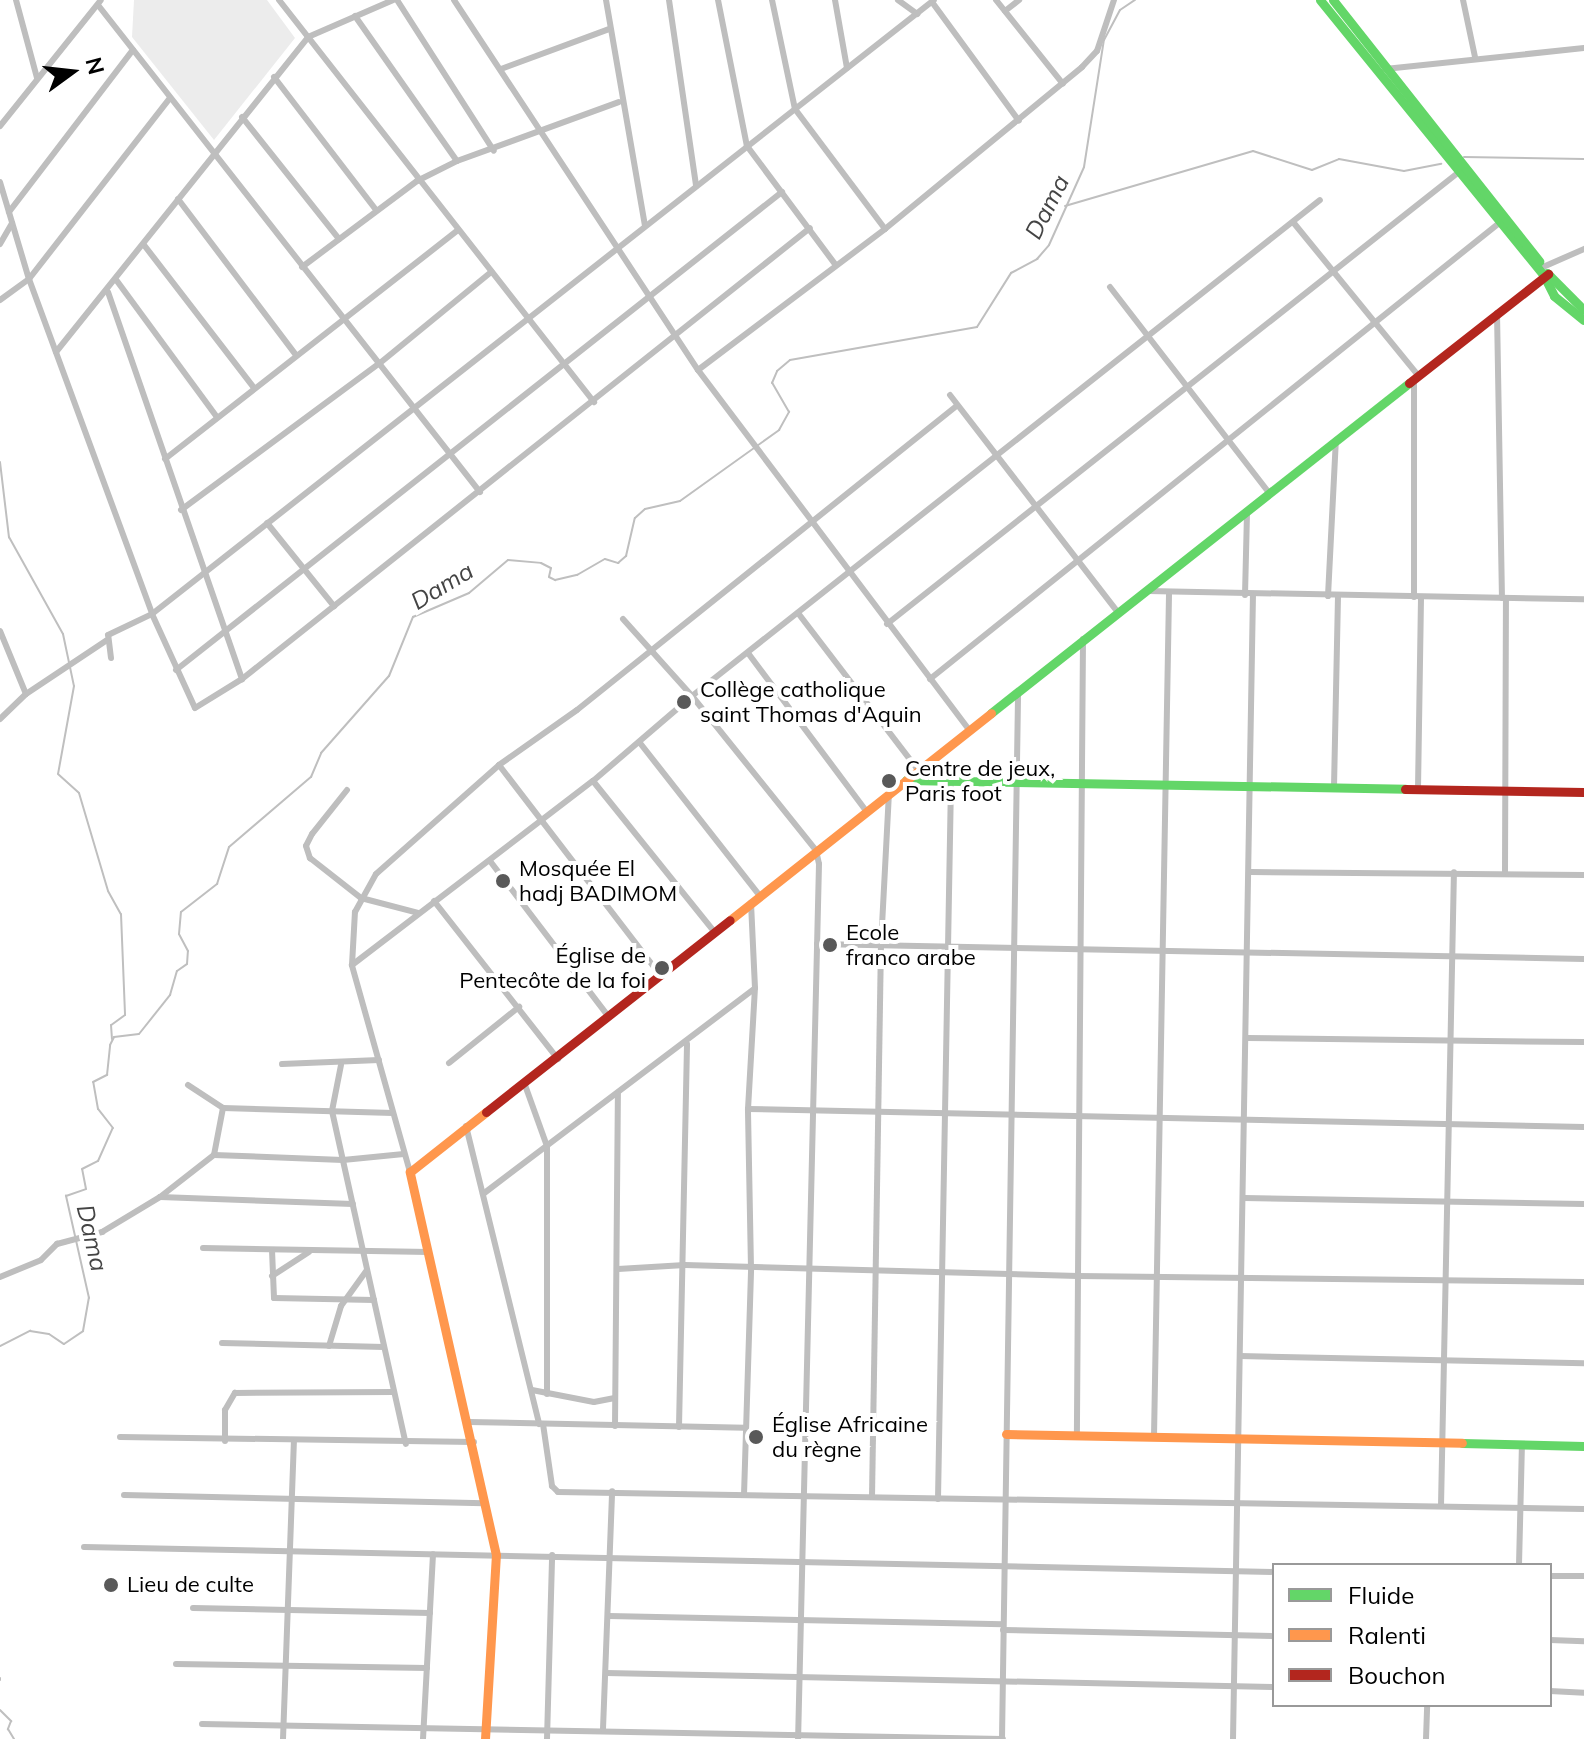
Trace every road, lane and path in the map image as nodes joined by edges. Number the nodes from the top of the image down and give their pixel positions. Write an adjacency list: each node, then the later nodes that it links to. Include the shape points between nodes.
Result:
1 (16, 0): 31 (street)
2 (279, 0): 23 (street)
3 (395, 0): 21 (street); 42 (street)
4 (454, 0): 28 (street)
5 (606, 0): 22 (street)
6 (669, 0): 48 (street)
7 (718, 0): 40 (street)
8 (772, 0): 35 (street)
9 (835, 0): 27 (street)
10 (898, 0): 20 (street)
11 (996, 0): 19 (street)
12 (1019, 0): 19 (street)
13 (1114, 0): 32 (street, via 1097,51)
14 (1320, 0): 29 (street)
15 (1333, 0): 29 (street)
16 (1463, 0): 26 (street)
17 (933, 1): 20 (street); 37 (street)
18 (100, 3): 25 (street); 31 (street)
19 (1005, 11): 32 (street)
20 (917, 14): 27 (street)
21 (355, 16): 23 (street); 43 (street)
22 (609, 29): 28 (street); 34 (street)
23 (308, 37): 30 (street); 46 (street)
24 (1584, 48): 26 (street)
25 (133, 50): 33 (street); 53 (street)
26 (1475, 57): 29 (street)
27 (847, 68): 35 (street)
28 (501, 69): 39 (street)
29 (1383, 70): 44 (street); 45 (street)
30 (274, 77): 36 (street); 52 (street)
31 (37, 78): 38 (street)
32 (1063, 84): 37 (street)
33 (170, 98): 41 (street); 71 (street)
34 (619, 102): 39 (street); 57 (street)
35 (795, 109): 40 (street); 59 (street)
36 (242, 117): 41 (street); 61 (street)
37 (1019, 121): 59 (street)
38 (0, 126)
39 (542, 132): 42 (street); 64 (street)
40 (747, 146): 48 (street); 49 (street)
41 (212, 151): 50 (street); 67 (street)
42 (494, 151): 43 (street)
43 (457, 161): 46 (street)
44 (1465, 167): 45 (street); 69 (street)
45 (1457, 174): 56 (street); 70 (street)
46 (417, 181): 52 (street); 60 (street)
47 (0, 182): 53 (street)
48 (696, 186): 57 (street)
49 (782, 192): 58 (street); 75 (street)
50 (178, 199): 63 (street); 86 (street)
51 (1320, 200): 54 (street)
52 (376, 210): 61 (street)
53 (9, 212): 55 (street)
54 (1293, 222): 70 (street); 83 (street)
55 (12, 223): 62 (street); 71 (street)
56 (1498, 224): 69 (street); 82 (street)
57 (645, 225): 64 (street)
58 (810, 228): 66 (street); 84 (street)
59 (885, 229): 66 (street)
60 (458, 230): 68 (street); 80 (street)
61 (339, 239): 67 (street)
62 (0, 244)
63 (144, 245): 72 (street); 92 (street)
64 (615, 249): 75 (street); 79 (street)
65 (1584, 249): 69 (street)
66 (835, 264): 89 (street)
67 (302, 267): 80 (street)
68 (491, 272): 79 (street); 87 (street)
69 (1545, 272): 77 (street); 78 (street); 81 (street, via 1554,296)
70 (1335, 273): 82 (street); 91 (street)
71 (29, 279): 76 (street); 85 (street)
72 (117, 281): 74 (street); 97 (street)
73 (1110, 287): 83 (street)
74 (108, 292): 85 (street); 102 (street)
75 (650, 299): 84 (street); 88 (street)
76 (0, 300)
77 (1584, 310)
78 (1497, 313): 90 (street); 120 (street)
79 (527, 318): 88 (street); 96 (street)
80 (343, 320): 86 (street); 87 (street)
81 (1584, 320)
82 (1375, 323): 90 (street); 98 (street)
83 (1149, 336): 91 (street); 101 (street)
84 (674, 337): 89 (street); 94 (street)
85 (56, 352): 125 (street)
86 (296, 355): 92 (street)
87 (380, 363): 96 (street); 106 (street)
88 (565, 366): 94 (street); 100 (street)
89 (698, 370): 109 (street)
90 (1416, 378): 99 (street); 119 (street)
91 (1189, 387): 98 (street); 105 (street)
92 (254, 388): 97 (street)
93 (950, 395): 95 (street)
94 (594, 402): 103 (street)
95 (957, 406): 101 (street); 109 (street)
96 (414, 407): 100 (street); 108 (street)
97 (217, 417): 102 (street)
98 (1229, 440): 104 (street); 110 (street)
99 (1336, 440): 104 (street); 117 (street)
100 (453, 454): 103 (street); 111 (street)
101 (997, 455): 105 (street); 112 (street)
102 (165, 459): 106 (street)
103 (480, 492): 122 (street)
104 (1269, 493): 107 (street)
105 (1037, 506): 110 (street); 127 (street)
106 (181, 510): 113 (street)
107 (1247, 512): 114 (street); 116 (street)
108 (267, 523): 111 (street); 113 (street)
109 (809, 524): 112 (street); 132 (street)
110 (1080, 559): 123 (street); 137 (street)
111 (303, 570): 122 (street); 128 (street)
112 (849, 573): 124 (street); 127 (street)
113 (202, 574): 125 (street); 128 (street)
114 (1145, 591): 115 (street); 123 (street)
115 (1169, 594): 116 (street); 151 (street)
116 (1249, 595): 117 (street); 152 (street)
117 (1328, 596): 118 (street)
118 (1338, 596): 119 (street); 153 (street)
119 (1417, 597): 120 (street); 154 (street)
120 (1504, 598): 121 (street); 156 (street)
121 (1584, 599)
122 (334, 606): 136 (street)
123 (1118, 612): 130 (street)
124 (798, 613): 133 (street); 145 (street)
125 (152, 614): 131 (street, via 115,630); 135 (street)
126 (623, 619): 132 (street)
127 (887, 624): 137 (street)
128 (226, 630): 135 (street); 136 (street)
129 (0, 631): 139 (street)
130 (1083, 639): 138 (street); 150 (street)
131 (107, 640): 134 (street); 139 (street)
132 (651, 649): 140 (street); 144 (street)
133 (748, 653): 140 (street); 159 (street)
134 (111, 658)
135 (176, 670): 136 (street, via 195,708)
136 (242, 679)
137 (930, 679): 142 (street)
138 (1018, 692): 142 (street); 149 (street)
139 (26, 694): 141 (street)
140 (692, 696): 143 (street); 161 (street)
141 (0, 719)
142 (969, 730): 145 (street)
143 (640, 743): 148 (street); 168 (street)
144 (499, 765): 160 (street); 167 (street, via 396,853)
145 (918, 770): 146 (street)
146 (906, 780): 147 (street); 157 (street)
147 (951, 780): 149 (street); 175 (street)
148 (593, 781): 160 (street); 171 (street)
149 (1017, 781): 150 (street); 174 (street)
150 (1085, 783): 151 (street); 176 (street)
151 (1168, 784): 152 (street); 177 (street)
152 (1253, 786): 153 (street); 163 (street)
153 (1334, 787): 154 (street)
154 (1418, 789): 156 (street)
155 (347, 790): 167 (street, via 306,846 310,858)
156 (1504, 790): 158 (street); 165 (street)
157 (889, 792): 159 (street); 173 (street)
158 (1584, 792)
159 (866, 811): 161 (street)
160 (541, 821): 162 (street); 182 (street)
161 (816, 850): 168 (street); 172 (street)
162 (490, 861): 169 (street); 185 (street)
163 (1251, 872): 164 (street); 178 (street)
164 (1454, 872): 165 (street); 179 (street)
165 (1505, 872): 166 (street)
166 (1584, 875)
167 (361, 898): 170 (street); 181 (street, via 353,924)
168 (755, 898): 171 (street); 183 (street)
169 (434, 901): 170 (street); 184 (street)
170 (418, 913): 181 (street)
171 (715, 933): 182 (street)
172 (817, 944): 173 (street); 201 (street)
173 (881, 945): 175 (street); 202 (street)
174 (1014, 946): 175 (street); 176 (street); 205 (street)
175 (948, 947): 204 (street)
176 (1083, 947): 177 (street); 206 (street)
177 (1163, 951): 178 (street); 207 (street)
178 (1249, 953): 179 (street); 186 (street)
179 (1452, 958): 180 (street); 187 (street)
180 (1584, 959)
181 (352, 965): 191 (street)
182 (660, 975): 185 (street)
183 (755, 988): 189 (street); 199 (street)
184 (519, 1007): 190 (street); 192 (street)
185 (608, 1016): 190 (street)
186 (1247, 1038): 187 (street); 208 (street)
187 (1451, 1040): 188 (street); 209 (street)
188 (1584, 1042)
189 (687, 1044): 197 (street); 228 (street)
190 (558, 1059): 196 (street)
191 (379, 1060): 194 (street); 203 (street)
192 (449, 1063)
193 (282, 1064): 194 (street)
194 (341, 1065): 200 (street)
195 (188, 1085): 198 (street)
196 (525, 1085): 210 (street); 212 (street)
197 (618, 1094): 212 (street); 230 (street)
198 (223, 1108): 200 (street); 214 (street)
199 (748, 1109): 201 (street); 229 (street)
200 (332, 1111): 203 (street); 215 (street)
201 (813, 1111): 202 (street); 232 (street)
202 (878, 1112): 204 (street); 233 (street)
203 (393, 1113): 213 (street)
204 (945, 1114): 205 (street); 234 (street)
205 (1011, 1115): 206 (street); 235 (street)
206 (1080, 1117): 207 (street); 237 (street)
207 (1160, 1118): 208 (street); 239 (street)
208 (1245, 1120): 209 (street); 219 (street)
209 (1449, 1124): 211 (street); 220 (street)
210 (466, 1126): 216 (street); 217 (street)
211 (1584, 1127)
212 (547, 1146): 217 (street); 253 (street)
213 (404, 1154): 215 (street); 216 (street)
214 (214, 1155): 215 (street); 218 (street)
215 (343, 1160): 221 (street)
216 (410, 1172): 227 (street)
217 (483, 1194): 251 (street)
218 (160, 1197): 221 (street); 238 (street, via 102,1232 57,1244 41,1260)
219 (1244, 1198): 220 (street); 240 (street)
220 (1448, 1202): 222 (street); 241 (street)
221 (353, 1204): 226 (street)
222 (1584, 1204)
223 (203, 1248): 224 (street)
224 (272, 1250): 225 (street); 236 (street)
225 (311, 1251): 226 (street); 236 (street)
226 (363, 1252): 227 (street); 231 (street)
227 (429, 1252): 255 (street)
228 (685, 1265): 229 (street); 230 (street); 258 (street)
229 (751, 1268): 232 (street); 259 (street)
230 (618, 1269): 254 (street)
231 (367, 1270): 243 (street); 244 (street)
232 (809, 1270): 233 (street); 275 (street)
233 (876, 1272): 234 (street); 276 (street)
234 (942, 1273): 235 (street); 278 (street)
235 (1009, 1274): 237 (street); 260 (street)
236 (272, 1276): 243 (street, via 274,1298)
237 (1078, 1276): 239 (street); 261 (street)
238 (0, 1277)
239 (1157, 1277): 240 (street); 263 (street)
240 (1242, 1277): 241 (street); 248 (street)
241 (1446, 1281): 242 (street); 249 (street)
242 (1584, 1282)
243 (346, 1299): 244 (street); 246 (street)
244 (374, 1300): 247 (street)
245 (222, 1343): 246 (street)
246 (329, 1346): 247 (street)
247 (384, 1347): 252 (street)
248 (1240, 1356): 249 (street); 264 (street)
249 (1444, 1360): 250 (street); 268 (street)
250 (1584, 1363)
251 (532, 1390): 253 (street); 256 (street)
252 (394, 1392): 265 (street, via 235,1393 225,1410); 269 (street)
253 (547, 1394): 254 (street, via 594,1402)
254 (615, 1398): 257 (street)
255 (469, 1422): 256 (street); 267 (street)
256 (541, 1424): 257 (street); 272 (street, via 554,1490)
257 (615, 1426): 258 (street)
258 (679, 1427): 259 (street)
259 (745, 1428): 274 (street)
260 (1006, 1434): 261 (street); 279 (street)
261 (1077, 1435): 263 (street)
262 (120, 1437): 265 (street)
263 (1154, 1437): 264 (street)
264 (1238, 1439): 268 (street); 281 (street)
265 (225, 1441): 266 (street)
266 (294, 1442): 269 (street); 277 (street)
267 (474, 1442): 269 (street); 280 (street)
268 (1443, 1443): 270 (street); 282 (street)
269 (406, 1444)
270 (1522, 1444): 271 (street); 283 (street)
271 (1584, 1446)
272 (612, 1491): 274 (street); 290 (street)
273 (124, 1495): 277 (street)
274 (744, 1495): 275 (street)
275 (804, 1496): 276 (street); 291 (street)
276 (872, 1497): 278 (street)
277 (291, 1498): 280 (street); 286 (street)
278 (938, 1499): 279 (street)
279 (1005, 1500): 281 (street); 293 (street)
280 (488, 1503): 288 (street)
281 (1237, 1504): 282 (street); 294 (street)
282 (1441, 1506): 283 (street)
283 (1520, 1508): 284 (street); 292 (street)
284 (1584, 1509)
285 (84, 1547): 286 (street)
286 (290, 1551): 287 (street); 299 (street)
287 (433, 1554): 288 (street); 300 (street)
288 (496, 1555): 289 (street); 322 (street)
289 (552, 1555): 290 (street); 323 (street)
290 (612, 1556): 291 (street); 301 (street)
291 (802, 1561): 293 (street); 302 (street)
292 (1519, 1563)
293 (1004, 1568): 294 (street); 303 (street)
294 (1238, 1571): 295 (street); 304 (street)
295 (1272, 1572)
296 (1552, 1576): 297 (street)
297 (1584, 1576)
298 (193, 1608): 299 (street)
299 (287, 1610): 300 (street); 309 (street)
300 (430, 1613): 310 (street)
301 (609, 1616): 302 (street); 311 (street)
302 (801, 1620): 303 (street); 312 (street)
303 (1003, 1627): 304 (street); 313 (street)
304 (1236, 1635): 305 (street); 314 (street)
305 (1272, 1636)
306 (1552, 1640): 307 (street)
307 (1584, 1641)
308 (176, 1664): 309 (street)
309 (286, 1666): 310 (street); 320 (street)
310 (427, 1668): 321 (street)
311 (606, 1673): 312 (street); 324 (street)
312 (800, 1675): 313 (street); 326 (street)
313 (1003, 1681): 314 (street); 332 (street)
314 (1233, 1686): 315 (street); 333 (street)
315 (1272, 1687)
316 (1552, 1691): 317 (street)
317 (1584, 1693)
318 (1427, 1707): 334 (street)
319 (202, 1724): 320 (street)
320 (283, 1724): 321 (street); 328 (street)
321 (424, 1727): 322 (street); 329 (street)
322 (486, 1727): 323 (street); 330 (street)
323 (547, 1727): 324 (street); 331 (street)
324 (603, 1729): 325 (street)
325 (736, 1735): 326 (street)
326 (798, 1736): 327 (street)
327 (946, 1738): 332 (street)
328 (283, 1739)
329 (423, 1739)
330 (485, 1739)
331 (547, 1739)
332 (1004, 1739)
333 (1233, 1739)
334 (1426, 1739)

